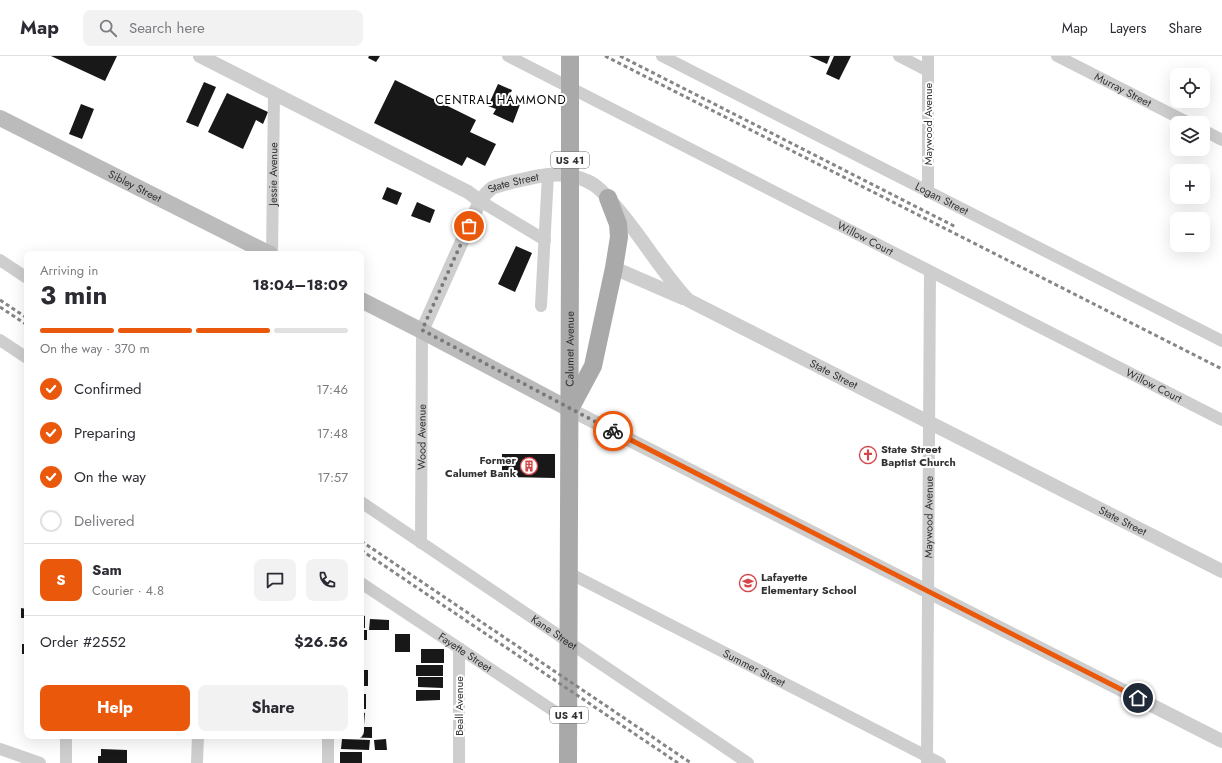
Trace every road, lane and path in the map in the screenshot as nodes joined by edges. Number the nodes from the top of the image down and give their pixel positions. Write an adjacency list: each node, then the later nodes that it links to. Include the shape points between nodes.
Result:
1 (200, 56): 9 (street, State Street)
2 (508, 56): 23 (street, Willow Court)
3 (570, 56): 32 (main road, Calumet Avenue / US 41, bridge)
4 (662, 56): 15 (street, Logan Street)
5 (899, 56): 8 (street)
6 (928, 56): 8 (street, Maywood Avenue)
7 (1057, 56): 10 (street, Murray Street)
8 (928, 71): 15 (street, Maywood Avenue)
9 (274, 94): 17 (street, State Street, via 468,192); 20 (street, Jessie Avenue)
10 (1175, 116)
11 (0, 118): 19 (main road, Sibley Street)
12 (1210, 134): 13 (street)
13 (1222, 140)
14 (548, 174): 16 (street, State Street, via 563,174 587,181); 17 (street, State Street, via 491,189); 18 (street)
15 (928, 192): 30 (street, Logan Street)
16 (608, 198): 22 (main road, via 618,224 619,236); 25 (street, State Street, via 631,224 674,285)
17 (480, 201): 18 (street, State Street); 28 (street)
18 (545, 240): 27 (street)
19 (265, 251)
20 (271, 251)
21 (0, 260): 24 (street)
22 (614, 268): 25 (street); 32 (main road, via 593,366)
23 (930, 272): 33 (street, Willow Court); 34 (street, Maywood Avenue)
24 (24, 276)
25 (688, 300): 34 (street, State Street)
26 (364, 301): 28 (main road)
27 (541, 306)
28 (422, 330): 32 (main road); 36 (street, Wood Avenue)
29 (0, 340): 31 (street)
30 (1222, 341)
31 (24, 356)
32 (569, 409): 38 (main road, Calumet Avenue / US 41); 40 (street)
33 (1222, 420)
34 (929, 422): 37 (street, State Street); 40 (street, Maywood Avenue)
35 (364, 504): 36 (street, Kane Street)
36 (421, 543): 41 (street, Kane Street)
37 (1222, 571)
38 (569, 573): 41 (main road, Calumet Avenue / US 41); 49 (street, Summer Street)
39 (364, 585): 42 (street, Fayette Street)
40 (928, 592): 47 (street); 49 (street, Maywood Avenue)
41 (569, 642): 43 (main road, Calumet Avenue / US 41); 56 (street, Kane Street)
42 (459, 648): 43 (street, Fayette Street); 54 (street, Beall Avenue)
43 (568, 721): 55 (main road, Calumet Avenue / US 41)
44 (66, 739): 51 (street)
45 (198, 739): 52 (street)
46 (328, 739): 53 (street)
47 (1222, 741)
48 (0, 749): 50 (street)
49 (928, 760): 57 (street, Summer Street)
50 (40, 763)
51 (66, 763)
52 (198, 763)
53 (328, 763)
54 (459, 763)
55 (568, 763)
56 (748, 763)
57 (940, 763)

